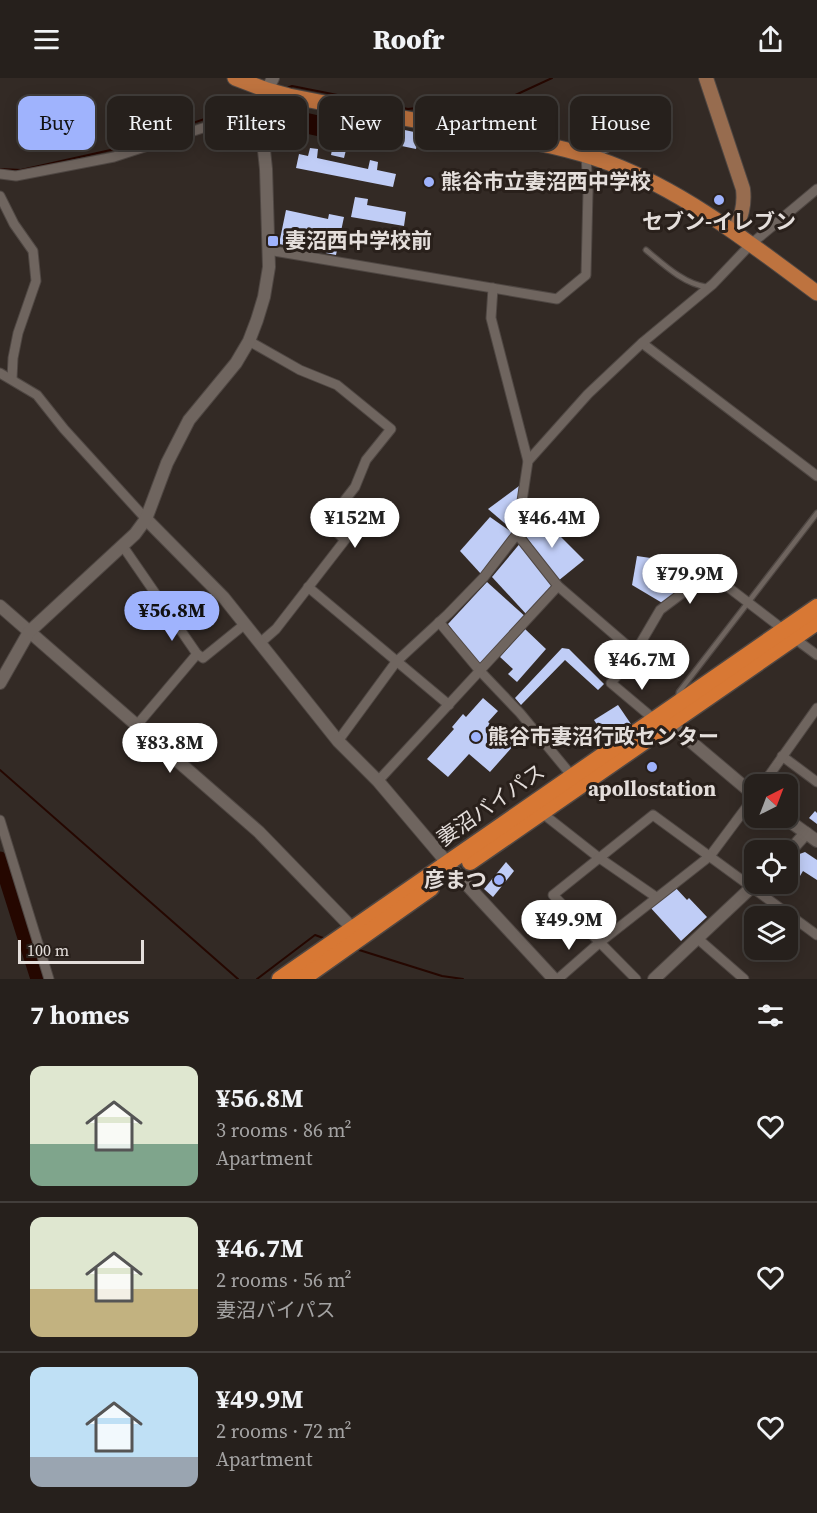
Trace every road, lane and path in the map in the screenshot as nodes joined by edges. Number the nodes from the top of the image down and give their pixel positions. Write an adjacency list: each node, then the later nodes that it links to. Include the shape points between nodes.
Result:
1 (235, 78): 3 (main road)
2 (706, 78): 11 (main road, via 743,189 742,216)
3 (270, 84): 7 (main road, via 357,110)
4 (205, 127): 8 (street, via 114,157 16,176)
5 (264, 150): 13 (street)
6 (603, 150): 7 (lane)
7 (590, 156): 11 (main road, via 671,194); 16 (street, via 586,275 557,299)
8 (0, 174)
9 (817, 189): 12 (street)
10 (0, 196): 21 (street, via 33,250 36,281 18,333)
11 (734, 232): 12 (main road)
12 (751, 244): 15 (street); 17 (main road)
13 (268, 250): 16 (street); 18 (street, via 265,290)
14 (646, 250): 15 (lane, via 687,280)
15 (709, 287): 19 (street)
16 (493, 288): 22 (street, via 491,318)
17 (817, 293)
18 (249, 341): 25 (street, via 189,420); 29 (street, via 300,370 338,385 391,429 366,460 355,487 327,523 345,540)
19 (642, 343): 22 (street, via 588,394); 23 (street)
20 (0, 373): 21 (street)
21 (12, 379): 25 (street, via 37,395)
22 (528, 461): 26 (street)
23 (817, 476)
24 (817, 513): 30 (lane)
25 (146, 519): 27 (street); 35 (street)
26 (517, 534): 28 (street); 33 (street, via 484,577)
27 (122, 545): 36 (street); 39 (street)
28 (558, 586): 41 (street, via 630,648); 43 (street)
29 (308, 587): 38 (street, via 276,629); 42 (street)
30 (748, 604): 37 (street); 41 (street, via 703,568 692,586 660,610); 46 (lane, via 679,692)
31 (0, 606): 36 (street)
32 (817, 607): 37 (highway, 妻沼バイパス)
33 (439, 622): 42 (street); 43 (street)
34 (817, 622): 37 (highway, 妻沼バイパス)
35 (245, 624): 38 (street); 39 (street, via 203,658)
36 (29, 632): 44 (street); 49 (street)
37 (789, 634): 40 (street); 46 (highway, 妻沼バイパス); 48 (highway, 妻沼バイパス)
38 (260, 643): 50 (street)
39 (196, 654): 49 (street)
40 (817, 655)
41 (633, 656): 48 (street, via 611,683)
42 (396, 662): 45 (street); 50 (street)
43 (480, 671): 45 (street); 53 (street)
44 (0, 683)
45 (448, 705): 54 (street)
46 (678, 705): 48 (highway, 妻沼バイパス)
47 (817, 708): 51 (street)
48 (663, 722): 53 (highway, 妻沼バイパス); 56 (street); 58 (highway, 妻沼バイパス)
49 (137, 725): 71 (street, via 259,832)
50 (338, 741): 54 (street)
51 (782, 756): 52 (street); 55 (street)
52 (770, 774)
53 (572, 776): 66 (highway, 妻沼バイパス)
54 (378, 781): 66 (street)
55 (817, 782)
56 (744, 788)
57 (744, 810): 64 (street)
58 (542, 813): 65 (street); 66 (highway, 妻沼バイパス)
59 (0, 820): 75 (street)
60 (798, 827): 61 (street)
61 (806, 833): 62 (street); 63 (street)
62 (798, 842)
63 (817, 842)
64 (710, 856): 65 (street, via 653,814); 67 (street); 70 (street)
65 (598, 857): 70 (street); 74 (street, via 553,895)
66 (452, 868): 71 (highway, 妻沼バイパス); 78 (street)
67 (744, 878)
68 (744, 894): 73 (street)
69 (765, 894): 72 (street)
70 (656, 897): 74 (street)
71 (356, 933): 76 (highway, 妻沼バイパス); 77 (highway, 妻沼バイパス)
72 (817, 935)
73 (698, 938): 80 (street); 81 (street)
74 (599, 943): 78 (street); 79 (street)
75 (49, 979)
76 (280, 979)
77 (302, 979)
78 (556, 979)
79 (636, 979)
80 (654, 979)
81 (744, 979)

